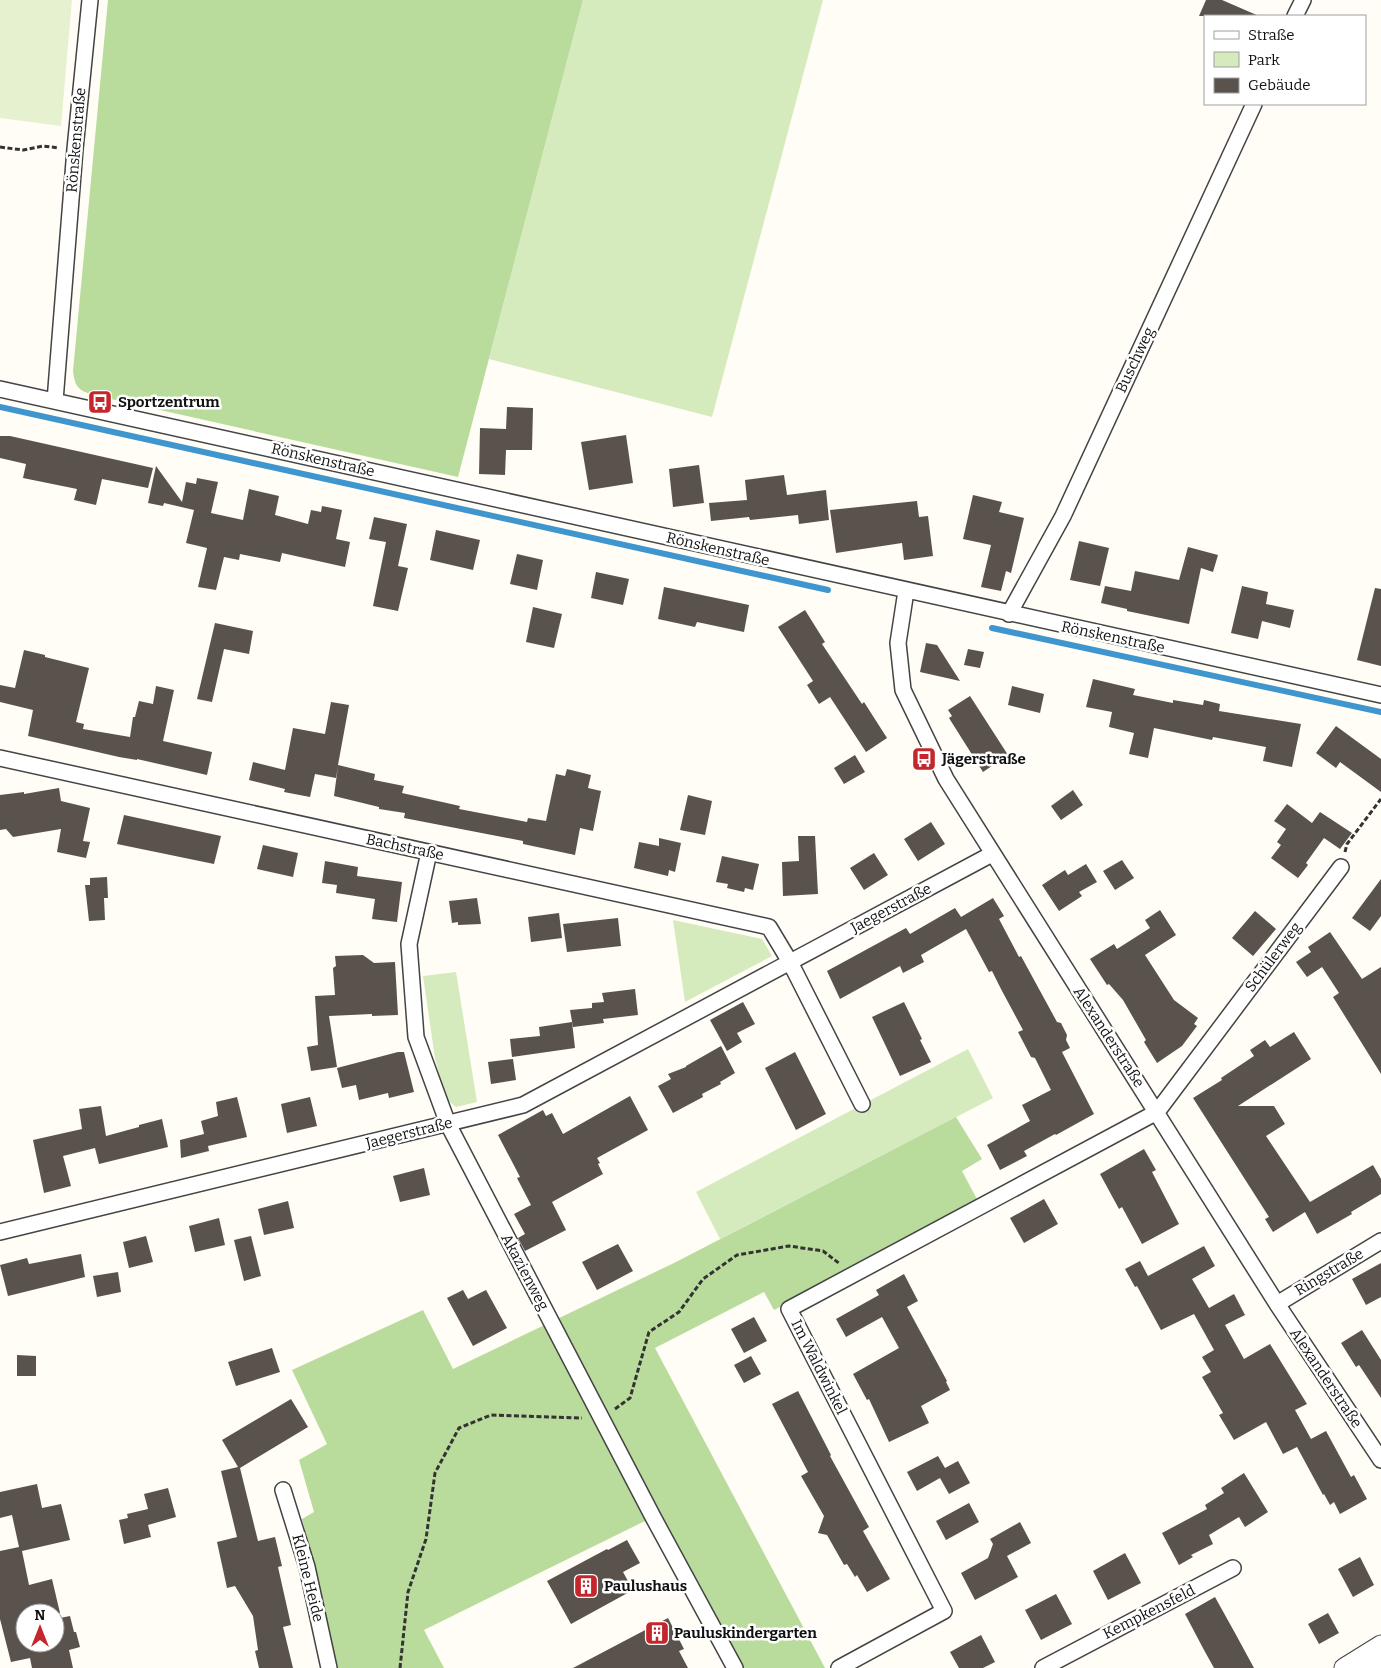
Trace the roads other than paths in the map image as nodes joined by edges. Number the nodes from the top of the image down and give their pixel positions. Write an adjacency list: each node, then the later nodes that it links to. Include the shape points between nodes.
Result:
1 (90, 0): 6 (street, Rönskenstraße)
2 (1303, 0): 3 (street)
3 (1296, 15)
4 (1254, 105): 8 (street, Buschweg, via 1063,516)
5 (0, 389): 6 (street, Rönskenstraße)
6 (55, 401): 7 (street, Rönskenstraße)
7 (906, 591): 8 (street, Rönskenstraße); 12 (street, Alexanderstraße, via 898,643 903,690 946,779)
8 (1009, 614): 9 (street, Rönskenstraße)
9 (1381, 695)
10 (0, 758): 11 (street, Bachstraße)
11 (428, 852): 14 (street, Bachstraße, via 769,927); 17 (street, Akazienweg, via 409,944 416,1038)
12 (992, 854): 14 (street, Jaegerstraße); 16 (street, Alexanderstraße)
13 (1341, 867): 16 (street, Schülerweg)
14 (790, 962): 15 (street); 17 (street, Jaegerstraße, via 523,1105)
15 (862, 1104)
16 (1157, 1112): 20 (street, Alexanderstraße); 29 (street, Im Waldwinkel, via 789,1309 944,1611)
17 (448, 1124): 18 (street, Jaegerstraße); 28 (street, Akazienweg)
18 (0, 1232)
19 (1381, 1241): 20 (street, Ringstraße)
20 (1277, 1304): 21 (street, Alexanderstraße)
21 (1381, 1460)
22 (283, 1490): 27 (street, Kleine Heide, via 307,1567)
23 (1233, 1568): 25 (street, Kempkensfeld)
24 (1381, 1645): 31 (street)
25 (1068, 1662): 30 (street, Kempkensfeld)
26 (1381, 1663): 32 (street)
27 (329, 1668)
28 (734, 1668)
29 (839, 1668)
30 (1043, 1668)
31 (1344, 1668)
32 (1371, 1668)

